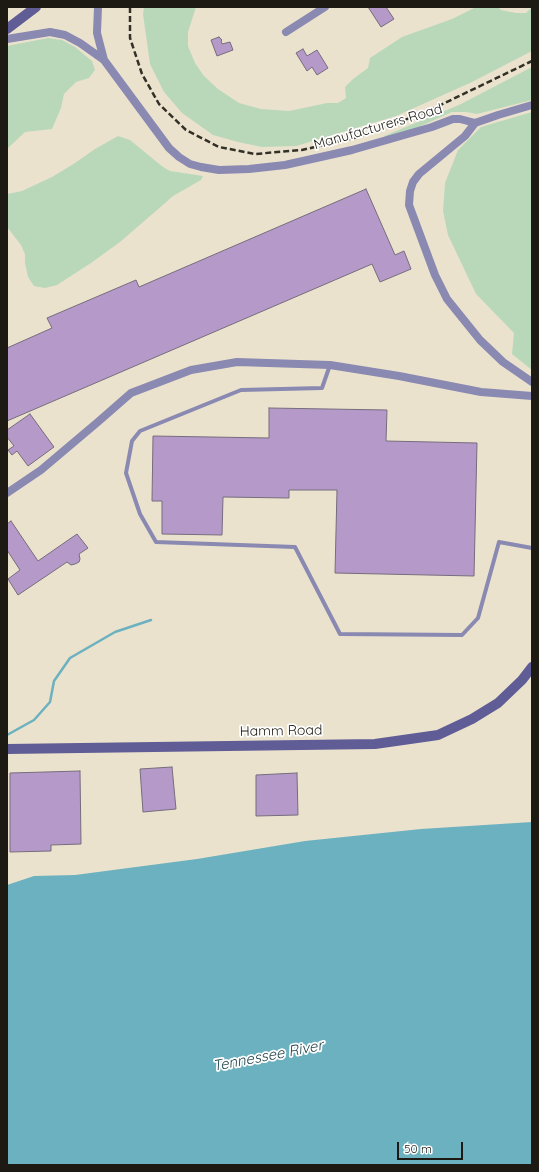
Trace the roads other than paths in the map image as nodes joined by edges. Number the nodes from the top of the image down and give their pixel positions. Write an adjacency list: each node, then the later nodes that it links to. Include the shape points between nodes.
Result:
1 (36, 7): 4 (main road)
2 (98, 7): 7 (street, Manufacturers Road, via 97,33)
3 (325, 7): 5 (street)
4 (7, 29)
5 (286, 32)
6 (7, 39): 7 (street, Manufacturers Road, via 50,32 65,35)
7 (104, 60): 9 (street, Manufacturers Road, via 169,148 190,164 213,169 285,165 352,150 453,119)
8 (532, 105): 9 (street)
9 (475, 123): 11 (street, via 465,136 419,174 410,191 409,205 435,275 447,299 480,340 503,362)
10 (330, 366): 12 (street, via 481,392); 13 (street, via 237,362 191,370 131,393 41,470); 14 (lane, via 322,388 241,390 140,431 132,441 126,473 140,514 156,542 295,547 340,634 462,636 478,618 499,542)
11 (532, 382)
12 (532, 396)
13 (7, 493)
14 (532, 548)
15 (532, 667): 16 (main road, Hamm Road, via 498,702 472,719 438,735 375,744)
16 (7, 749)

